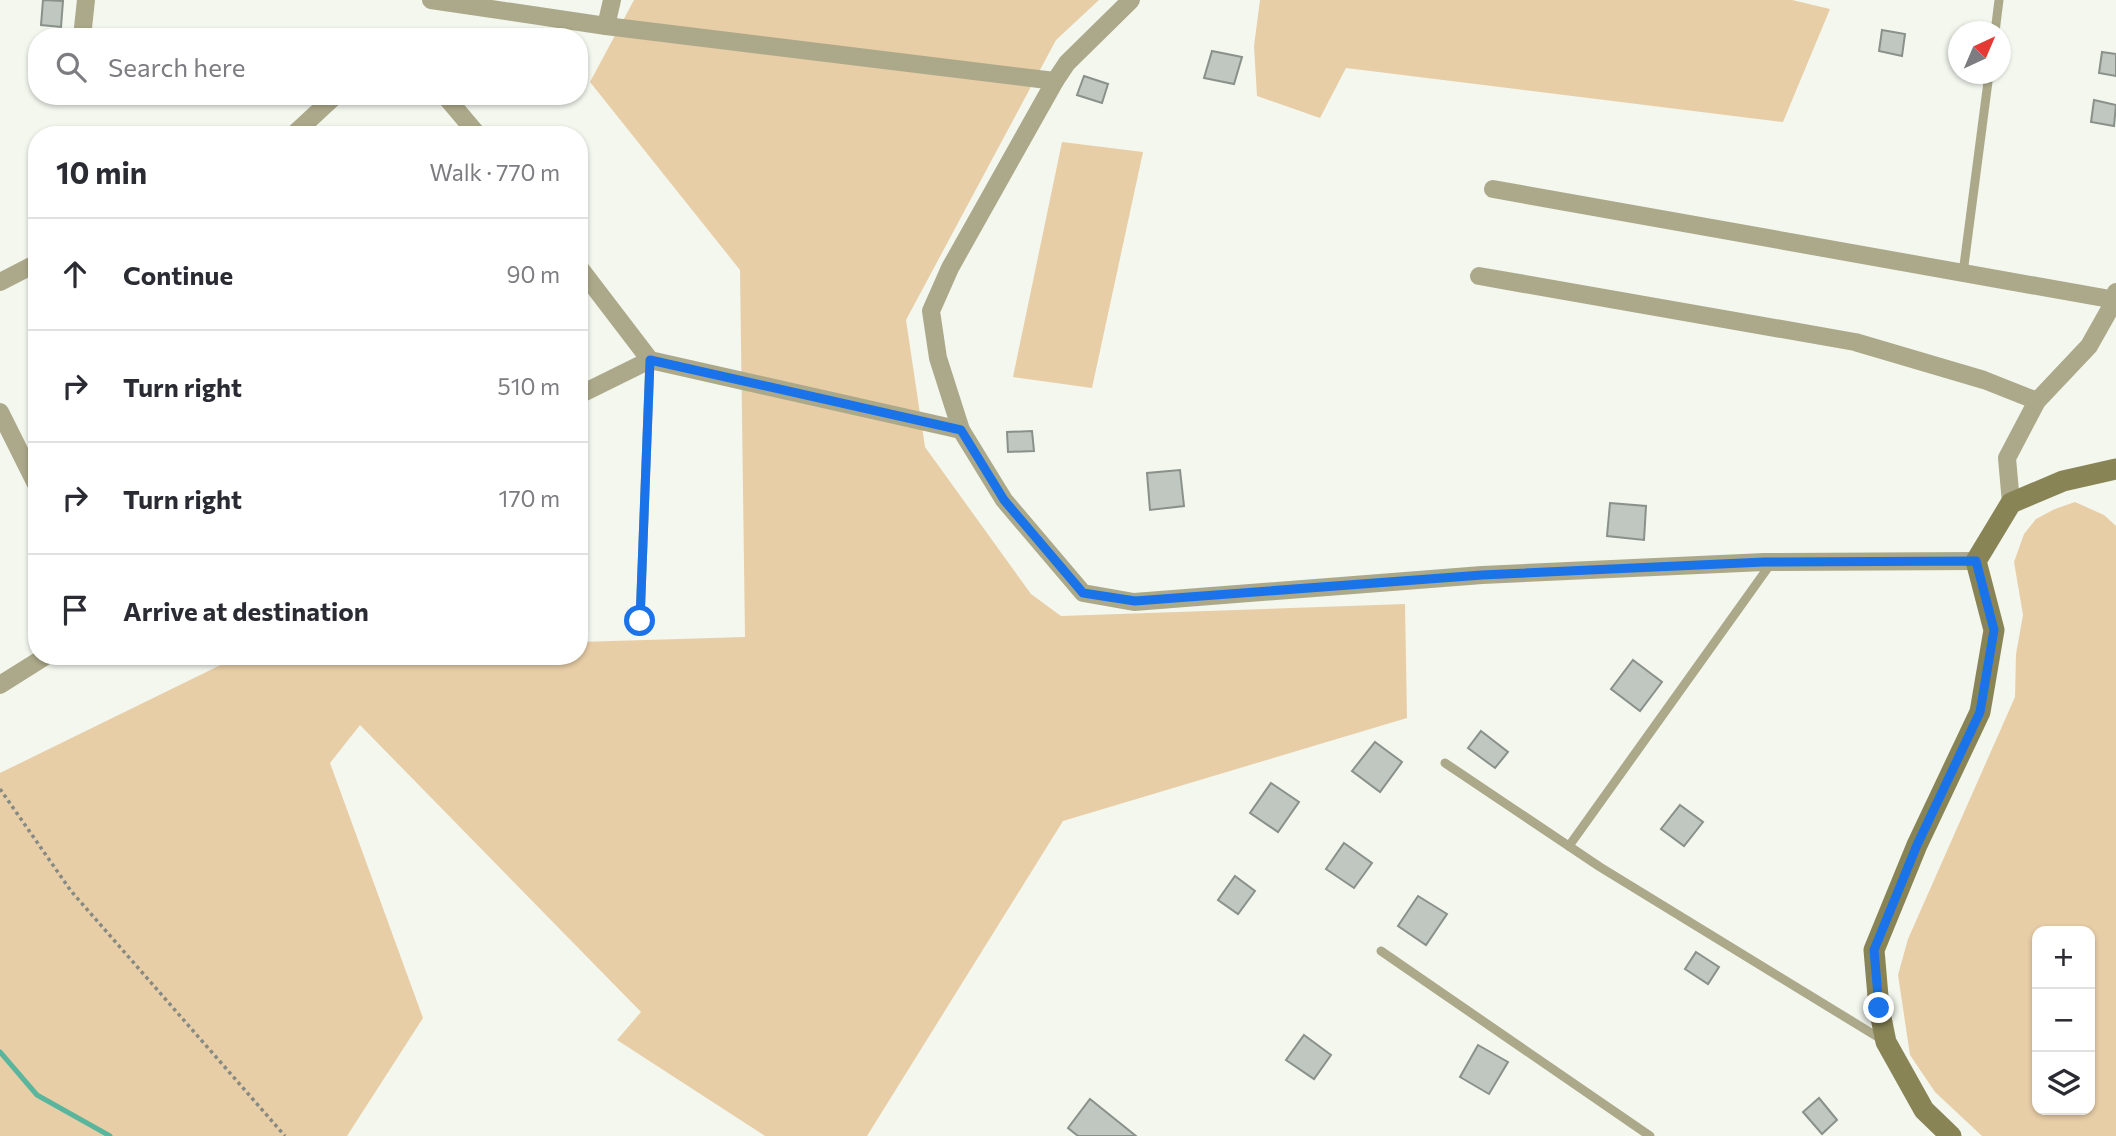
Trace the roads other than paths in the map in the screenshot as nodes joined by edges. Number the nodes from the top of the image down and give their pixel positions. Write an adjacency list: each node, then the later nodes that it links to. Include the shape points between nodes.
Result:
1 (86, 0): 8 (street)
2 (431, 0): 7 (street)
3 (612, 0): 7 (street)
4 (1131, 0): 9 (street, via 1067,63)
5 (1999, 0): 6 (lane)
6 (1996, 21)
7 (606, 26): 9 (street)
8 (83, 28)
9 (1055, 81): 27 (street, via 950,268 931,311 938,358)
10 (1988, 84): 17 (lane)
11 (325, 105): 13 (street)
12 (453, 105): 14 (street)
13 (303, 126)
14 (470, 126)
15 (1493, 189): 17 (street)
16 (28, 268): 20 (street)
17 (1963, 273): 22 (street)
18 (1479, 276): 25 (street, via 1855,342 1984,380)
19 (588, 279): 23 (street)
20 (0, 282)
21 (2116, 292): 22 (street)
22 (2116, 300): 25 (street, via 2089,346)
23 (650, 360): 24 (street); 27 (street); 33 (lane)
24 (588, 391)
25 (2037, 401): 30 (street, via 2007,458)
26 (0, 412): 28 (street)
27 (961, 430): 32 (street, via 1004,500 1083,593 1135,601 1482,575)
28 (28, 468)
29 (2116, 469): 30 (main road, via 2063,481)
30 (2011, 503): 31 (main road)
31 (1976, 561): 32 (street); 39 (main road, via 1994,630 1980,712 1874,950)
32 (1772, 562): 37 (lane)
33 (640, 621)
34 (32, 665): 35 (street)
35 (0, 685)
36 (1445, 763): 37 (lane)
37 (1569, 846): 39 (lane)
38 (1381, 951): 40 (lane)
39 (1886, 1042): 41 (main road, via 1924,1110)
40 (1650, 1136)
41 (1951, 1136)

